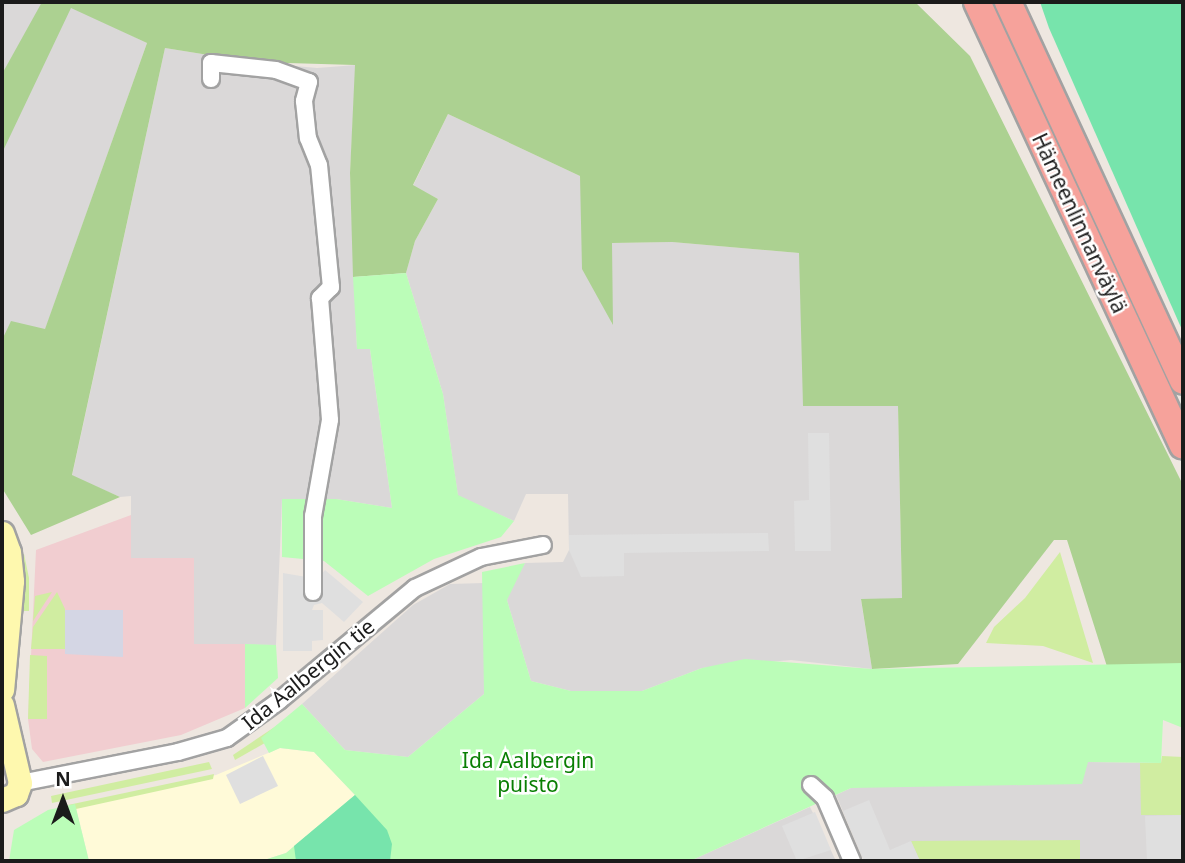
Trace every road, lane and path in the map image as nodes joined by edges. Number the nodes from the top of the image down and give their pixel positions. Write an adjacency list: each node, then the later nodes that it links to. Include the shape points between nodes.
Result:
1 (976, 2): 5 (highway, Hämeenlinnanväylä)
2 (1008, 2): 4 (highway, Hämeenlinnanväylä)
3 (211, 79): 8 (street, via 211,63 276,70 309,82 304,101 308,138 319,164 331,287 320,298 330,420 313,516)
4 (1183, 380)
5 (1183, 445)
6 (2, 533): 9 (main road, via 12,581)
7 (543, 545): 12 (street, Ida Aalbergin tie, via 481,557 415,588 227,738)
8 (313, 592)
9 (2, 690)
10 (2, 705): 12 (main road, via 7,714)
11 (811, 785): 13 (street, via 825,798)
12 (8, 788)
13 (852, 861)

